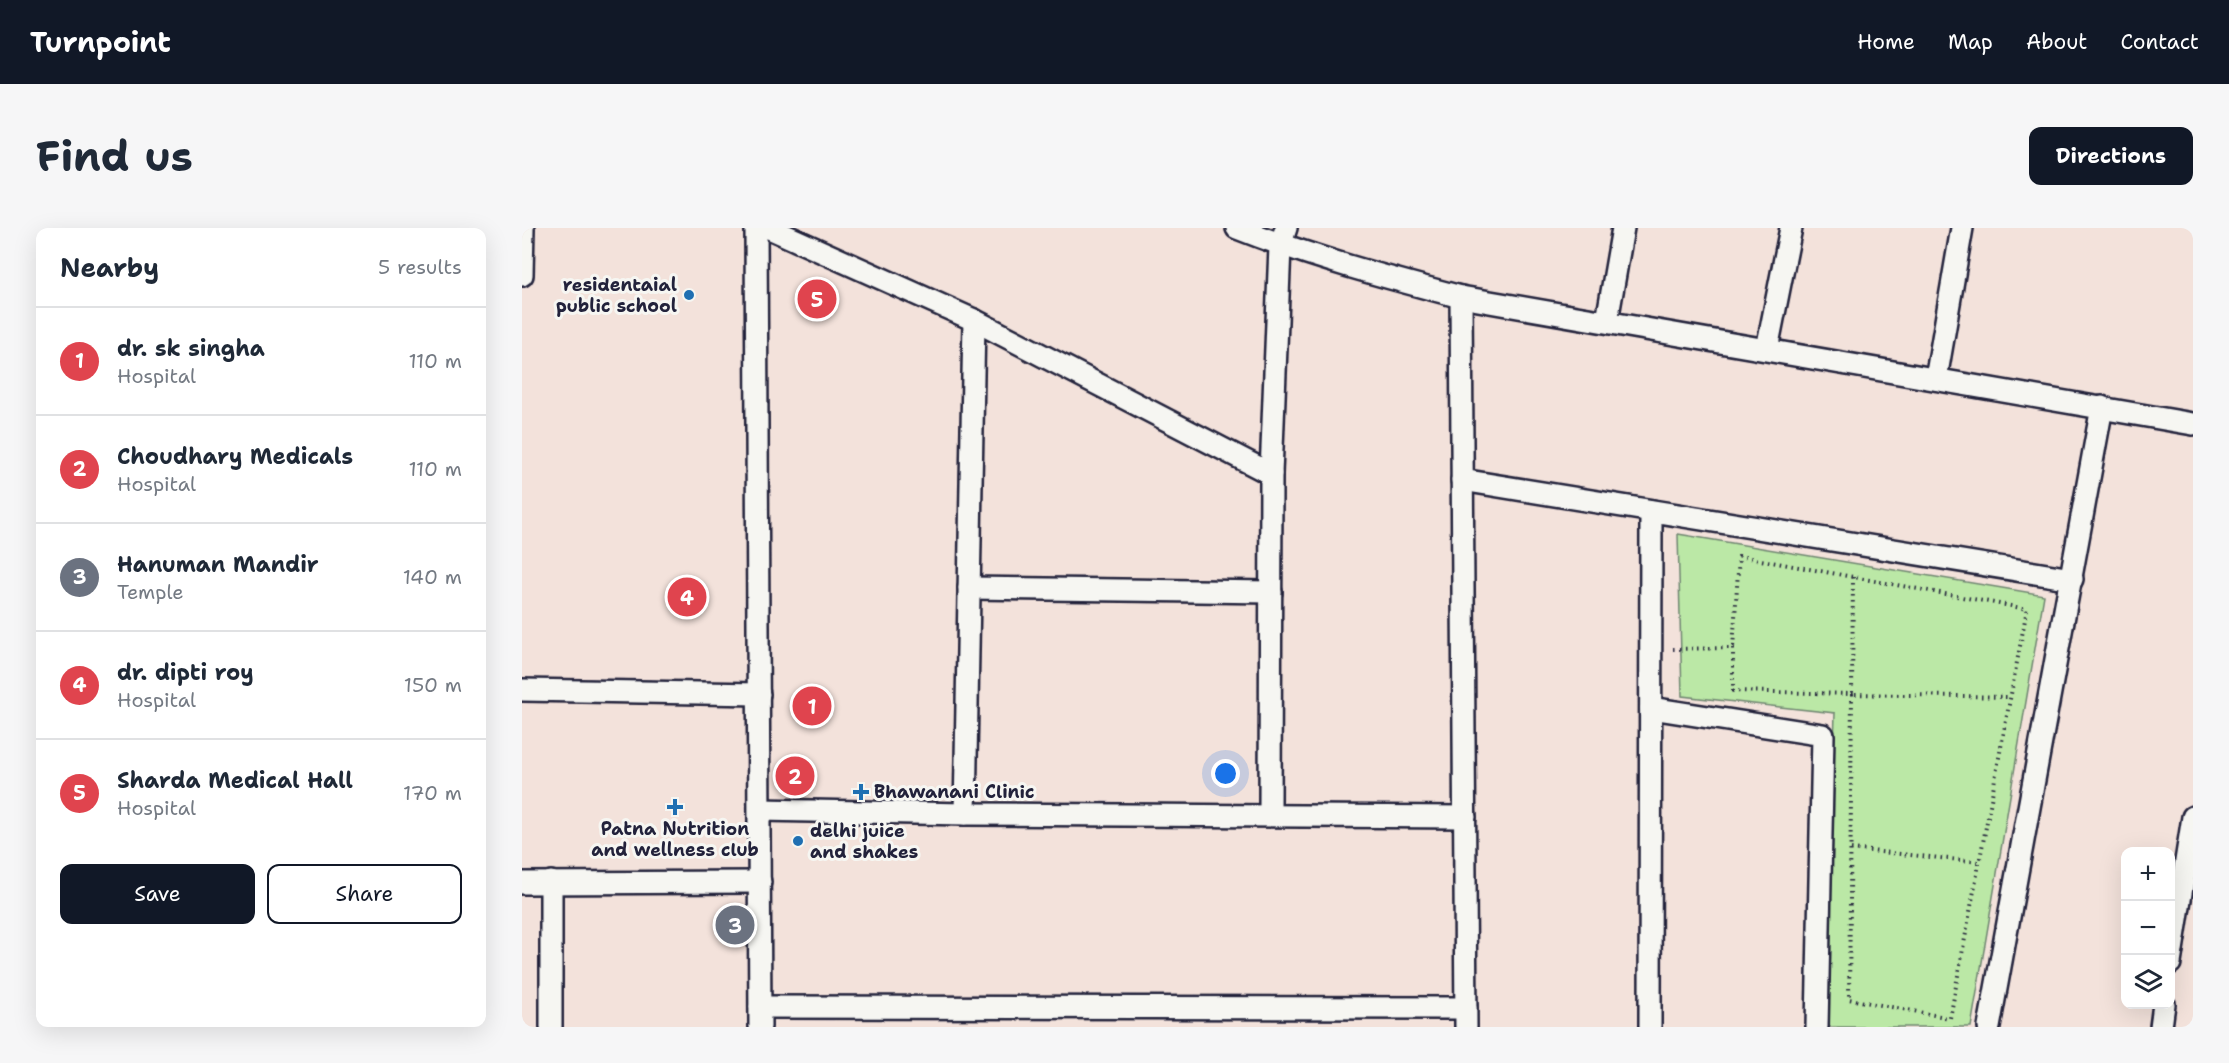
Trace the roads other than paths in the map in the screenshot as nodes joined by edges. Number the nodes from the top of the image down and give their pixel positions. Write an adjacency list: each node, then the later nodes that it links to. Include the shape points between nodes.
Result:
1 (523, 228): 9 (street)
2 (756, 228): 24 (street)
3 (769, 228): 11 (street)
4 (1237, 228): 8 (street)
5 (1623, 228): 12 (street)
6 (1791, 228): 13 (street)
7 (1962, 228): 14 (street)
8 (1283, 237): 10 (street, via 1368,273); 17 (street)
9 (522, 275)
10 (1461, 297): 12 (street); 18 (street)
11 (974, 320): 17 (street); 21 (street)
12 (1607, 321): 13 (street)
13 (1767, 349): 14 (street)
14 (1936, 379): 15 (street)
15 (2102, 407): 16 (street); 20 (street)
16 (2193, 424)
17 (1271, 474): 22 (street)
18 (1462, 480): 19 (street); 30 (street)
19 (1651, 511): 20 (street); 25 (street)
20 (2072, 579): 41 (street)
21 (969, 588): 22 (street); 27 (street)
22 (1271, 592): 28 (street)
23 (522, 690): 24 (street)
24 (759, 694): 26 (street)
25 (1651, 708): 39 (street); 40 (street, via 1823,735)
26 (760, 810): 27 (street); 32 (street)
27 (965, 814): 28 (street)
28 (1270, 815): 30 (street)
29 (2193, 816): 34 (street)
30 (1464, 817): 37 (street)
31 (551, 882): 32 (street); 33 (street); 38 (street)
32 (760, 882): 36 (street)
33 (522, 883)
34 (2171, 955)
35 (2163, 1009): 42 (street)
36 (760, 1017): 37 (street)
37 (1466, 1017)
38 (551, 1027)
39 (1650, 1027)
40 (1816, 1027)
41 (1989, 1027)
42 (2161, 1027)

